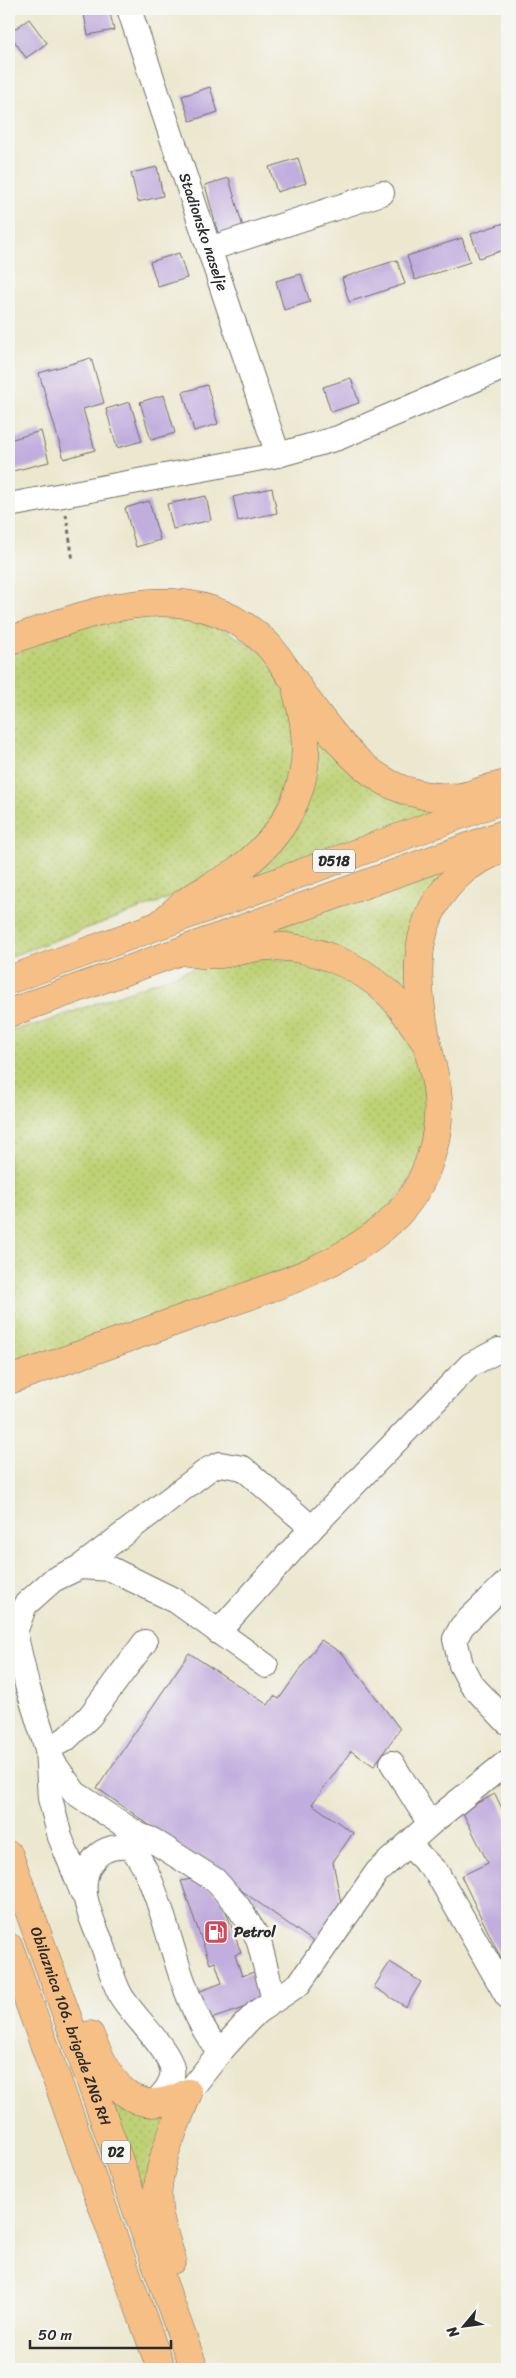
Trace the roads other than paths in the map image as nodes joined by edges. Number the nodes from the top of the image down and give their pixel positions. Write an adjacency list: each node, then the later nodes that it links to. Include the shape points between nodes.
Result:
1 (129, 9): 3 (street, Stadionsko naselje)
2 (382, 193): 3 (street)
3 (209, 249): 5 (street, Stadionsko naselje)
4 (507, 366): 5 (street, via 338,438)
5 (278, 455): 6 (street)
6 (9, 506)
7 (9, 641): 8 (main road, via 118,606 172,601 219,613 244,627 265,642)
8 (293, 680): 9 (main road, via 349,754 392,784 413,793 461,797); 13 (main road, via 304,718 307,746 298,796 267,845 239,870 185,903)
9 (507, 784)
10 (507, 798): 13 (main road, D518)
11 (507, 833): 14 (main road, D518)
12 (507, 846): 17 (main road, via 464,870 436,902 424,928 418,955 418,983)
13 (161, 923): 15 (main road, D518)
14 (182, 951): 16 (main road, D518); 17 (main road, via 204,955 272,946 313,952 344,963 369,977 388,993)
15 (9, 980)
16 (9, 1013)
17 (428, 1046): 19 (main road, via 437,1089 435,1141 428,1166 415,1191 380,1231 335,1260 258,1292)
18 (507, 1352): 20 (street, via 499,1350 470,1366)
19 (9, 1380)
20 (312, 1528): 21 (street, via 243,1468 220,1464); 23 (street)
21 (80, 1567): 23 (street, via 111,1569 176,1601); 27 (street, via 53,1580 25,1605 15,1632)
22 (507, 1582): 26 (street, via 462,1626 455,1639 461,1665 471,1684)
23 (218, 1632): 25 (street)
24 (145, 1642): 27 (street, via 90,1716 66,1739)
25 (266, 1666)
26 (507, 1722)
27 (46, 1750): 31 (street, via 75,1793); 34 (street, via 50,1798)
28 (507, 1762): 30 (street)
29 (392, 1764): 30 (street)
30 (430, 1824): 32 (street)
31 (135, 1841): 34 (street, via 101,1852 88,1866 84,1882); 38 (street, via 152,1840 215,1880 258,1938); 39 (street, via 152,1881 184,1982 203,2028)
32 (408, 1844): 37 (street, via 437,1873); 38 (street, via 377,1872 299,1984)
33 (9, 1854): 36 (main road, Obilaznica 106. brigade ZNG RH / D2)
34 (86, 1903): 41 (street, via 120,1995 164,2052 172,2068 168,2087)
35 (9, 1947): 43 (main road, Obilaznica 106. brigade ZNG RH / D2)
36 (48, 1965): 41 (main road, via 78,2008 110,2075 124,2092 138,2101); 42 (main road, Obilaznica 106. brigade ZNG RH / D2)
37 (507, 1996)
38 (274, 2000): 39 (street, via 252,2017)
39 (220, 2052): 40 (street)
40 (188, 2093): 41 (main road, via 171,2102); 42 (main road, via 159,2181 158,2207 183,2296)
41 (154, 2104)
42 (183, 2338): 44 (main road, Obilaznica 106. brigade ZNG RH / D2)
43 (161, 2369)
44 (194, 2369)

